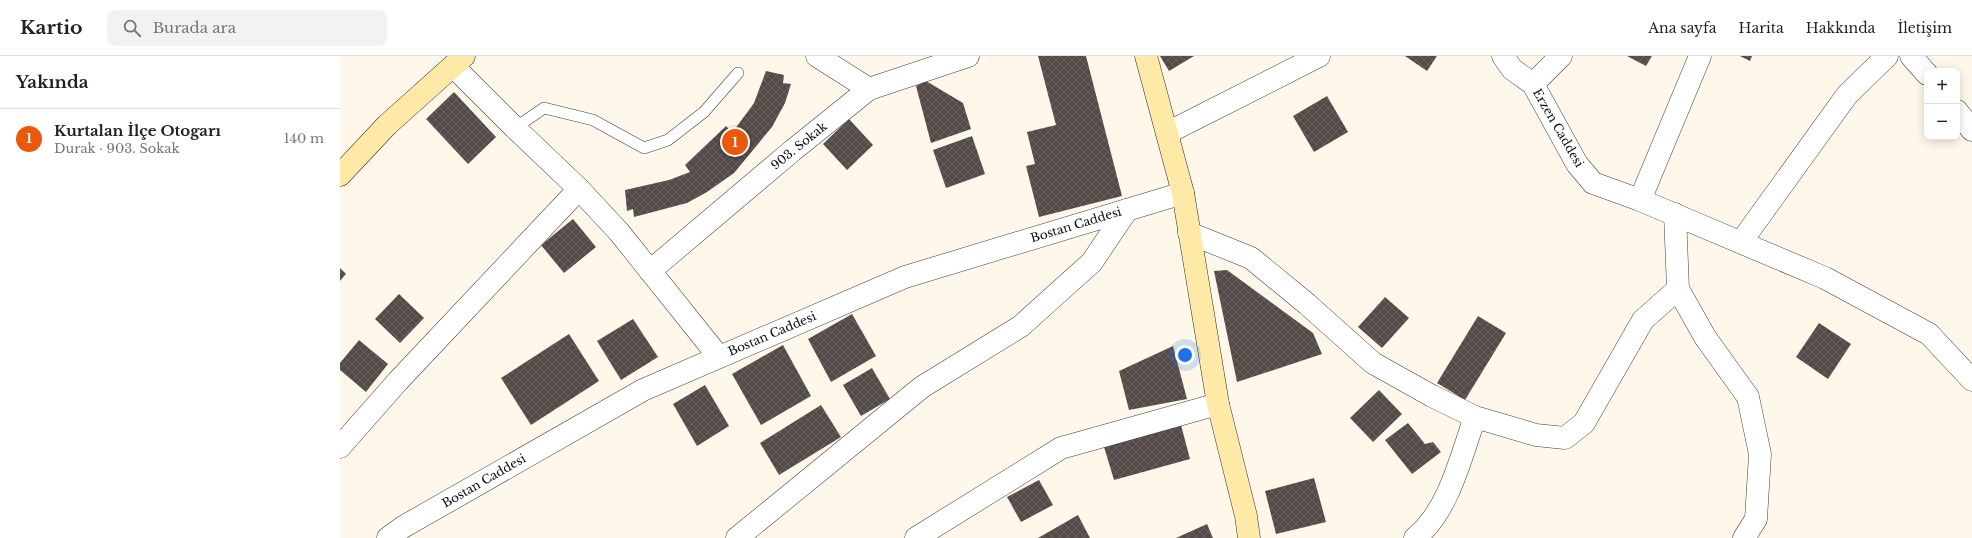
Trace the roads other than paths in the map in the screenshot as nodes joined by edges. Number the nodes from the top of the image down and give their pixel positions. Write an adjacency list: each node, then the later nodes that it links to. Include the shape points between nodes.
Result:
1 (817, 56): 14 (street)
2 (968, 56): 14 (street, 903. Sokak)
3 (1146, 56): 18 (main road)
4 (1319, 56): 18 (street)
5 (1503, 56): 13 (street, Erzen Caddesi, via 1512,69)
6 (1561, 56): 13 (street)
7 (1700, 56): 22 (street)
8 (1887, 56): 26 (street, via 1847,95)
9 (1911, 56): 11 (street)
10 (458, 61): 16 (street); 19 (main road, via 386,125)
11 (1924, 71)
12 (738, 73): 16 (lane, via 704,112 668,140 644,148 593,120 544,108)
13 (1533, 84): 22 (street, Erzen Caddesi, via 1577,164 1593,184)
14 (869, 89): 27 (street, 903. Sokak)
15 (1960, 115): 17 (street)
16 (514, 128): 20 (street)
17 (1972, 130)
18 (1167, 133): 21 (main road)
19 (340, 175)
20 (579, 189): 27 (street, via 619,232); 33 (street, via 398,381)
21 (1183, 193): 23 (street, Bostan Caddesi); 25 (main road)
22 (1640, 200): 24 (street, Erzen Caddesi)
23 (1127, 210): 29 (street, Bostan Caddesi, via 905,276); 35 (street, via 1092,262 1021,326 922,387)
24 (1675, 214): 26 (street, Erzen Caddesi); 28 (street)
25 (1189, 232): 31 (main road); 32 (street, via 1251,258 1373,363)
26 (1741, 242): 30 (street, Erzen Caddesi, via 1825,278 1929,334)
27 (650, 271): 29 (street)
28 (1678, 289): 32 (street, via 1643,320 1584,423 1565,438 1536,435); 39 (street, via 1705,336 1748,397 1760,454 1756,520)
29 (719, 357): 34 (street, Bostan Caddesi, via 643,390)
30 (1972, 380)
31 (1218, 404): 36 (street, via 1061,448); 37 (main road, via 1246,516)
32 (1475, 417): 38 (street, via 1443,504)
33 (340, 447)
34 (388, 538)
35 (737, 538)
36 (916, 538)
37 (1249, 538)
38 (1415, 538)
39 (1744, 538)

